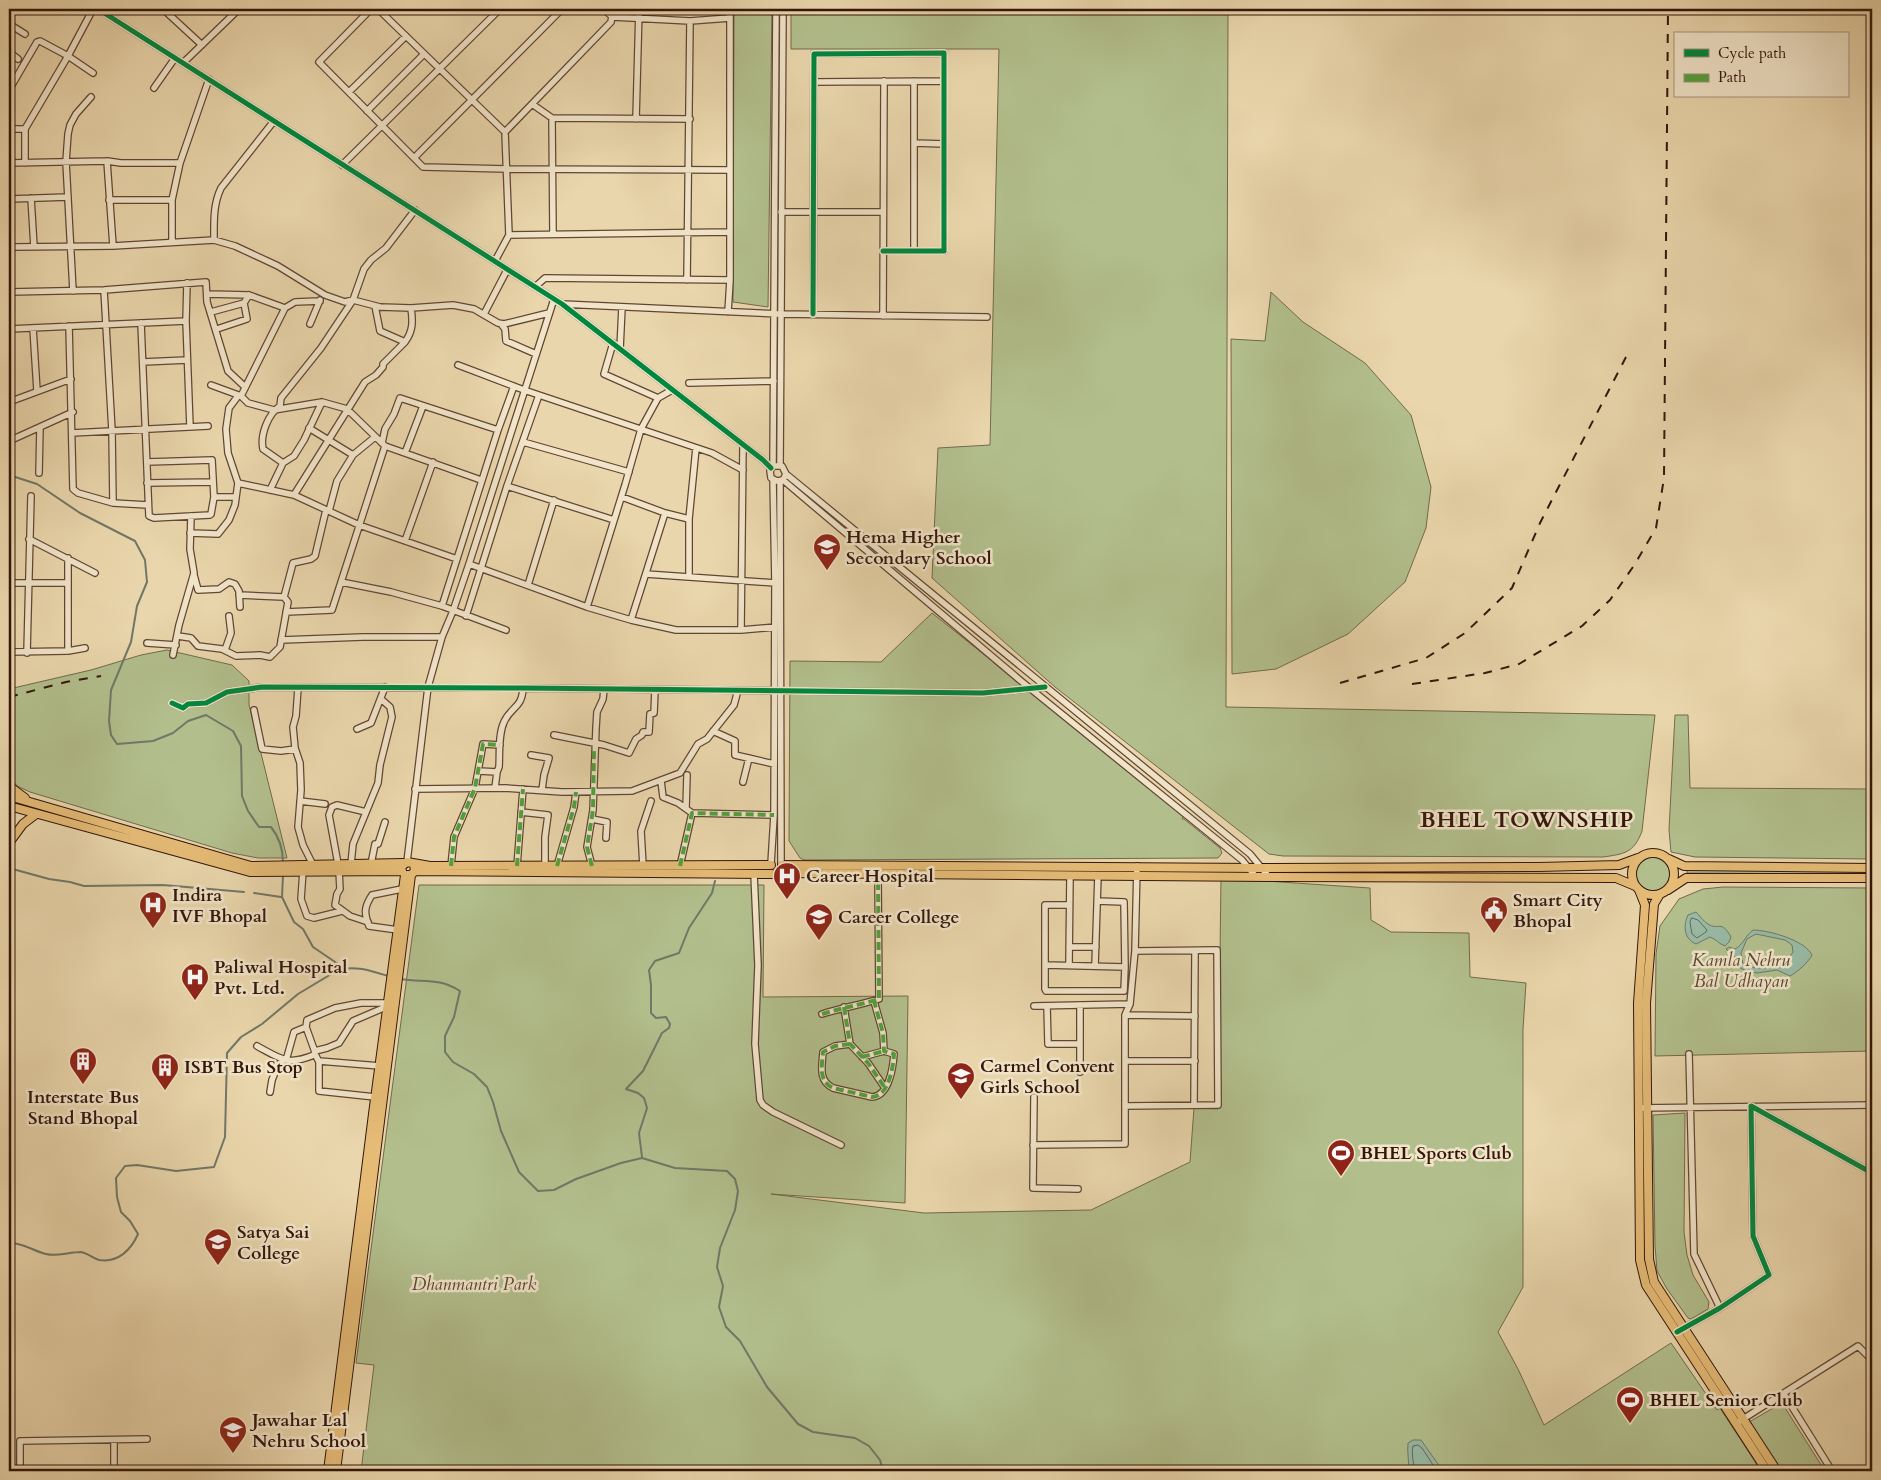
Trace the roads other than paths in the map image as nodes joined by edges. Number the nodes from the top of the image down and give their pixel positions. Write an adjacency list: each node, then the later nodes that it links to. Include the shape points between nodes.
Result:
1 (93, 9): 27 (street)
2 (98, 9): 28 (street)
3 (163, 9): 24 (street)
4 (239, 9): 24 (street)
5 (371, 9): 40 (street, via 319,62)
6 (378, 9): 23 (street)
7 (500, 9): 31 (street)
8 (552, 9): 16 (street)
9 (562, 9): 16 (street)
10 (603, 9): 17 (street)
11 (613, 9): 17 (street)
12 (639, 9): 18 (street)
13 (730, 9): 19 (street)
14 (776, 9): 112 (street)
15 (783, 9): 72 (street)
16 (557, 14): 42 (street)
17 (613, 17): 18 (street); 43 (street)
18 (639, 17): 20 (street); 46 (street)
19 (730, 18): 20 (street); 65 (street)
20 (690, 21): 47 (street)
21 (9, 24): 22 (street)
22 (25, 34)
23 (406, 36): 26 (street); 40 (street)
24 (202, 45): 30 (street)
25 (9, 52): 29 (street)
26 (424, 54): 31 (street); 44 (street)
27 (68, 56): 32 (street); 39 (street, via 37,42); 51 (street)
28 (175, 58): 30 (street); 38 (street)
29 (18, 59)
30 (183, 63): 33 (street)
31 (439, 68): 42 (street); 49 (street)
32 (93, 73)
33 (209, 80): 48 (street); 60 (street)
34 (884, 81): 35 (street); 37 (street); 74 (street)
35 (914, 81): 36 (street); 53 (street)
36 (944, 81): 37 (street, via 944,53 814,54); 54 (street)
37 (814, 82): 73 (street)
38 (154, 88)
39 (9, 90)
40 (349, 92): 44 (street)
41 (91, 97): 57 (street, via 70,125)
42 (472, 100): 52 (street); 55 (street)
43 (532, 104): 45 (street); 52 (street)
44 (367, 111): 49 (street)
45 (552, 118): 46 (street); 63 (street)
46 (636, 119): 47 (street)
47 (690, 119): 64 (street)
48 (274, 121): 61 (street); 79 (street, via 221,188 214,210)
49 (382, 126): 55 (street); 61 (street)
50 (9, 128): 51 (street)
51 (25, 129): 59 (street)
52 (505, 132): 62 (street)
53 (914, 143): 54 (street); 86 (street)
54 (944, 144): 86 (street, via 944,250)
55 (415, 157): 62 (street, via 423,167)
56 (107, 161): 57 (street); 60 (street); 69 (street)
57 (66, 162): 59 (street); 66 (street)
58 (9, 163): 59 (street)
59 (25, 163)
60 (180, 163): 70 (street)
61 (342, 164): 71 (street)
62 (507, 169): 63 (street); 78 (street)
63 (553, 169): 64 (street); 77 (street)
64 (689, 170): 65 (street); 75 (street)
65 (730, 170): 76 (street)
66 (68, 197): 67 (street); 84 (street)
67 (31, 198): 68 (street); 83 (street)
68 (9, 199)
69 (109, 200): 70 (street); 81 (street)
70 (172, 200): 80 (street)
71 (414, 210): 87 (street); 100 (street, via 386,248 364,269)
72 (781, 212): 73 (street); 112 (street)
73 (814, 212): 74 (street); 113 (street)
74 (883, 212): 85 (street)
75 (688, 231): 76 (street); 77 (street); 89 (street)
76 (730, 232): 90 (street)
77 (553, 234): 78 (street)
78 (509, 235): 87 (street)
79 (214, 240): 80 (street); 96 (street, via 278,266)
80 (172, 242): 81 (street)
81 (113, 246): 84 (street)
82 (14, 247): 83 (street)
83 (34, 247): 84 (street)
84 (72, 247): 94 (street)
85 (883, 251): 86 (street); 114 (street)
86 (914, 251)
87 (495, 261): 88 (street)
88 (507, 270): 92 (street); 111 (street)
89 (687, 280): 90 (street); 92 (street, via 545,278)
90 (730, 280): 109 (street)
91 (187, 283): 93 (street); 97 (street, via 206,282); 116 (street)
92 (535, 287): 99 (street)
93 (104, 290): 94 (street); 118 (street)
94 (73, 291): 95 (street)
95 (9, 292)
96 (323, 293): 100 (street, via 345,302); 101 (street)
97 (207, 294): 98 (street); 108 (street)
98 (249, 295): 102 (street); 106 (street)
99 (554, 299): 103 (street); 110 (street)
100 (353, 300): 104 (street); 148 (street, via 281,398 280,406)
101 (320, 301): 106 (street, via 295,302); 119 (street)
102 (244, 303): 108 (street); 124 (street, via 247,319)
103 (562, 304): 105 (street); 126 (street)
104 (375, 306): 107 (street); 125 (street, via 380,331)
105 (622, 307): 109 (street); 127 (street)
106 (285, 308): 136 (street)
107 (411, 308): 111 (street, via 452,305); 125 (street, via 413,325)
108 (211, 312): 124 (street)
109 (728, 312): 112 (street)
110 (549, 313): 120 (street); 128 (street)
111 (484, 314): 120 (street)
112 (778, 314): 113 (street); 133 (street); 171 (street)
113 (813, 314): 114 (street)
114 (883, 316): 115 (street)
115 (987, 317)
116 (186, 320): 117 (street); 129 (street)
117 (141, 323): 118 (street); 130 (street)
118 (105, 324): 121 (street); 157 (street)
119 (310, 324)
120 (501, 324): 128 (street, via 506,341)
121 (70, 326): 122 (street); 132 (street)
122 (33, 328): 123 (street); 140 (street)
123 (9, 329)
124 (217, 329): 136 (street, via 228,371)
125 (405, 342): 147 (street, via 376,375 365,382)
126 (612, 343): 127 (street); 143 (street, via 604,374)
127 (620, 349): 139 (street)
128 (536, 354): 138 (street)
129 (187, 360): 130 (street); 152 (street)
130 (143, 362): 154 (street)
131 (458, 365): 137 (street)
132 (71, 379): 140 (street); 149 (street)
133 (774, 381): 134 (street); 172 (street)
134 (689, 383)
135 (210, 384): 142 (street)
136 (244, 386): 142 (street)
137 (514, 386): 138 (street); 156 (street)
138 (524, 390): 141 (street); 203 (street)
139 (672, 390): 143 (street); 164 (street)
140 (37, 391): 144 (street)
141 (539, 395): 155 (street); 162 (street)
142 (239, 396): 148 (street, via 250,404); 180 (street, via 228,408 226,429 228,453)
143 (658, 398): 155 (street)
144 (9, 402)
145 (322, 402): 147 (street); 148 (street); 153 (street)
146 (423, 406): 156 (street); 163 (street, via 400,398 385,429); 166 (street)
147 (347, 409): 159 (street); 161 (street)
148 (274, 410): 170 (street, via 261,441 263,449)
149 (73, 412): 151 (street); 158 (street)
150 (208, 426): 152 (street)
151 (40, 427): 160 (street); 175 (street)
152 (190, 427): 154 (street)
153 (309, 428): 161 (street); 170 (street, via 294,456)
154 (145, 429): 157 (street); 168 (street)
155 (641, 429): 165 (street); 174 (street)
156 (498, 430): 178 (street)
157 (112, 431): 158 (street); 190 (street)
158 (72, 433): 190 (street, via 73,489)
159 (375, 437): 163 (street); 167 (street)
160 (9, 441)
161 (332, 442): 167 (street); 187 (street)
162 (523, 442): 174 (street); 182 (street)
163 (384, 445): 166 (street); 197 (street)
164 (744, 445): 172 (street); 173 (street)
165 (696, 448): 173 (street); 195 (street)
166 (405, 453): 169 (street)
167 (352, 455): 192 (street, via 337,481)
168 (146, 462): 179 (street, via 212,460); 181 (street)
169 (433, 462): 178 (street); 200 (street)
170 (284, 463): 183 (street)
171 (780, 465): 172 (street); 176 (street, via 785,468)
172 (772, 467): 177 (street, via 770,475)
173 (743, 470): 209 (street)
174 (629, 472): 188 (street)
175 (39, 473)
176 (783, 478): 177 (street); 242 (street); 245 (street); 249 (street)
177 (773, 479): 213 (street)
178 (481, 480): 202 (street)
179 (213, 482): 181 (street); 185 (street)
180 (238, 482): 183 (street); 186 (street)
181 (147, 484): 191 (street)
182 (508, 486): 189 (street); 204 (street)
183 (270, 490): 187 (street)
184 (31, 496): 199 (street)
185 (214, 497): 186 (street); 194 (street, via 210,515)
186 (236, 497): 198 (street, via 229,520 218,534)
187 (298, 497): 192 (street)
188 (622, 497): 193 (street); 196 (street)
189 (554, 500): 196 (street); 215 (street)
190 (113, 503): 191 (street)
191 (148, 505): 194 (street, via 148,516 154,518)
192 (327, 510): 197 (street); 217 (street, via 315,556 293,563)
193 (665, 513): 195 (street); 207 (street)
194 (191, 516): 198 (street)
195 (689, 519): 208 (street)
196 (614, 520): 219 (street)
197 (359, 525): 200 (street); 210 (street)
198 (190, 533): 205 (street)
199 (30, 539): 201 (street); 214 (street)
200 (405, 541): 202 (street)
201 (68, 558): 206 (street); 212 (street)
202 (457, 559): 218 (street)
203 (469, 564): 204 (street); 221 (street)
204 (482, 568): 215 (street); 224 (street)
205 (194, 571): 216 (street, via 198,590 219,589 230,582 235,584); 229 (street)
206 (95, 573)
207 (646, 574): 208 (street); 225 (street)
208 (689, 577): 209 (street)
209 (743, 581): 213 (street); 228 (street)
210 (341, 582): 218 (street); 222 (street, via 332,610)
211 (9, 583): 214 (street)
212 (68, 583): 214 (street); 235 (street)
213 (775, 583): 226 (street)
214 (29, 584): 237 (street)
215 (528, 585): 219 (street)
216 (239, 595): 217 (street); 220 (street)
217 (284, 597): 222 (street, via 288,602)
218 (442, 606): 221 (street)
219 (587, 606): 225 (street)
220 (240, 608)
221 (453, 611): 224 (street); 230 (street)
222 (286, 612): 231 (street)
223 (229, 616): 238 (street)
224 (466, 616): 227 (street)
225 (631, 620): 228 (street, via 676,630)
226 (775, 627): 228 (street); 250 (street)
227 (506, 630)
228 (741, 630)
229 (178, 636): 233 (street); 238 (street, via 191,638 198,646 214,647)
230 (442, 637): 231 (street); 241 (street)
231 (281, 640): 238 (street, via 280,647 270,657)
232 (147, 643): 233 (street)
233 (176, 645): 239 (street)
234 (85, 648): 235 (street)
235 (68, 651): 237 (street)
236 (9, 652): 237 (street)
237 (27, 653)
238 (229, 653)
239 (173, 656)
240 (385, 687): 241 (street); 243 (street); 251 (street)
241 (428, 687): 244 (street); 269 (street)
242 (1045, 687): 245 (street); 312 (street, via 1250,854)
243 (298, 688): 252 (street, via 234,690 206,703 188,704 181,708); 259 (street, via 293,727)
244 (522, 688): 246 (street); 258 (street, via 521,701 504,722)
245 (1031, 688): 249 (street, via 983,693); 308 (street)
246 (604, 689): 247 (street); 257 (street, via 597,712)
247 (656, 690): 248 (street); 257 (street, via 649,732 643,732 636,738 630,752)
248 (738, 690): 250 (street); 255 (street, via 734,705)
249 (782, 690): 250 (street); 311 (street)
250 (774, 691): 262 (street)
251 (381, 699): 254 (street, via 371,723); 283 (street, via 390,707 392,717 378,783)
252 (172, 703)
253 (254, 710): 259 (street, via 262,749)
254 (357, 729)
255 (713, 731): 261 (street, via 735,741 735,755); 266 (street, via 707,740 698,744 680,773)
256 (554, 735): 257 (street)
257 (595, 744): 275 (street)
258 (500, 745): 263 (street, via 483,744); 264 (street)
259 (295, 749): 277 (street, via 300,762)
260 (531, 754): 273 (street, via 549,758)
261 (749, 758): 262 (street); 267 (street)
262 (774, 764): 287 (street)
263 (479, 771): 264 (street); 270 (street)
264 (497, 772): 271 (street)
265 (687, 775): 282 (street)
266 (661, 781): 275 (street, via 629,792); 282 (street, via 663,797)
267 (743, 782)
268 (9, 786): 279 (main road)
269 (415, 788): 270 (street); 315 (street)
270 (475, 788): 271 (street); 298 (street, via 454,837)
271 (495, 788): 272 (street)
272 (523, 789): 273 (street); 284 (street)
273 (542, 790): 274 (street)
274 (576, 792): 275 (street); 301 (street)
275 (594, 792): 288 (street)
276 (9, 796): 279 (main road)
277 (300, 801): 280 (street); 297 (street, via 298,827)
278 (651, 801): 303 (street, via 641,831)
279 (31, 802): 314 (main road, via 251,866)
280 (325, 804)
281 (9, 806): 286 (main road)
282 (686, 808): 285 (street)
283 (366, 812): 294 (street, via 353,844); 310 (street, via 337,805 330,810)
284 (521, 812): 299 (street); 300 (street, via 548,815)
285 (692, 813): 287 (street); 304 (street)
286 (36, 814): 291 (main road, via 22,824); 314 (main road, via 250,872)
287 (774, 815): 296 (street)
288 (592, 819): 290 (street, via 607,822); 302 (street, via 587,847)
289 (385, 822): 295 (street, via 378,844 375,844)
290 (606, 838)
291 (9, 843)
292 (1638, 858): 293 (main road, via 1657,852); 312 (main road, via 1619,865); 328 (main road, via 1631,874)
293 (1669, 859): 313 (main road, via 1684,866); 330 (main road, via 1674,878)
294 (351, 864): 295 (main road); 310 (main road)
295 (371, 864): 315 (main road)
296 (771, 864): 304 (main road); 311 (main road, via 776,862); 318 (main road)
297 (313, 865): 309 (main road); 310 (main road)
298 (451, 866): 299 (main road); 315 (main road)
299 (517, 866): 300 (main road)
300 (545, 866): 301 (main road)
301 (557, 866): 302 (main road)
302 (592, 866): 303 (main road)
303 (643, 866): 304 (main road)
304 (680, 866)
305 (1026, 866): 306 (main road); 311 (main road); 320 (main road)
306 (1137, 866): 307 (main road); 323 (street)
307 (1180, 867): 308 (main road); 324 (main road)
308 (1248, 867): 312 (main road); 325 (street)
309 (290, 868): 314 (main road); 316 (main road)
310 (339, 868): 315 (main road); 316 (main road); 334 (street, via 340,889 335,905)
311 (781, 868): 318 (main road, via 776,875); 319 (main road)
312 (1262, 868): 326 (street)
313 (1872, 868)
314 (274, 869)
315 (408, 869): 317 (main road); 329 (main road); 346 (main road)
316 (303, 871): 334 (street, via 301,899 307,916 314,918)
317 (754, 874): 318 (main road); 386 (street, via 758,965 755,1044 760,1100 773,1112)
318 (772, 874)
319 (878, 875): 320 (main road); 349 (street, via 878,999)
320 (1026, 875): 321 (main road)
321 (1070, 875): 322 (main road); 333 (street)
322 (1098, 875): 323 (main road); 332 (street)
323 (1137, 875): 324 (main road); 340 (street)
324 (1180, 876): 325 (main road)
325 (1256, 877): 326 (main road)
326 (1269, 877): 328 (main road, via 1616,878)
327 (1872, 878): 330 (main road, via 1686,878)
328 (1637, 888): 330 (main road, via 1653,895); 339 (main road, via 1645,905)
329 (402, 889): 335 (street, via 372,895 365,905); 336 (main road)
330 (1664, 892): 339 (main road, via 1654,904)
331 (9, 896): 347 (main road)
332 (1097, 901): 338 (street); 345 (street, via 1124,902)
333 (1069, 905): 337 (street); 342 (street, via 1045,905)
334 (342, 910): 335 (street)
335 (368, 922): 336 (street, via 372,927)
336 (398, 930): 346 (main road)
337 (1069, 947): 338 (street); 343 (street)
338 (1096, 947): 344 (street)
339 (1646, 948): 383 (main road, via 1638,1003); 384 (main road)
340 (1135, 951): 341 (street); 350 (street)
341 (1195, 951): 358 (street); 380 (street, via 1218,950 1218,1105)
342 (1045, 965): 343 (street); 345 (street, via 1046,991 1124,991)
343 (1069, 965): 344 (street)
344 (1095, 966): 345 (street)
345 (1126, 967)
346 (396, 971): 348 (main road)
347 (9, 972)
348 (394, 987): 351 (main road); 359 (main road)
349 (874, 1000): 353 (street); 364 (street)
350 (1130, 1004): 352 (street); 357 (street)
351 (388, 1005): 359 (main road); 360 (street, via 361,1003 335,1008 308,1020); 365 (street, via 353,1021 339,1043)
352 (1080, 1005): 355 (street); 362 (street)
353 (844, 1006): 356 (street); 361 (street)
354 (1034, 1006): 355 (street)
355 (1047, 1006): 362 (street, via 1048,1044)
356 (822, 1014)
357 (1125, 1015): 358 (street); 370 (street)
358 (1195, 1016): 371 (street)
359 (390, 1020): 372 (main road); 385 (main road)
360 (306, 1027): 365 (street); 368 (street, via 294,1032 287,1057)
361 (850, 1044): 367 (street); 374 (street, via 823,1052 822,1076 828,1086 872,1097 878,1096)
362 (1080, 1044): 373 (street)
363 (257, 1046): 368 (street)
364 (884, 1051): 367 (street); 374 (street, via 894,1054 893,1072)
365 (315, 1053): 368 (street, via 299,1061); 369 (street)
366 (1689, 1054): 382 (street)
367 (862, 1057): 374 (street)
368 (283, 1060): 375 (street, via 272,1080)
369 (318, 1061): 372 (street); 376 (street, via 319,1091)
370 (1125, 1061): 371 (street); 379 (street)
371 (1194, 1061): 380 (street)
372 (380, 1066): 376 (main road)
373 (1080, 1072)
374 (885, 1088)
375 (270, 1092)
376 (375, 1097): 385 (main road)
377 (1034, 1097): 387 (street)
378 (1872, 1105): 381 (street)
379 (1126, 1106): 380 (street); 387 (street, via 1125,1144)
380 (1194, 1106)
381 (1751, 1106): 382 (street); 388 (street); 390 (street, via 1753,1236 1769,1275)
382 (1690, 1107): 384 (street); 390 (street, via 1694,1254)
383 (1638, 1108): 384 (street); 391 (main road, via 1640,1260 1646,1285)
384 (1648, 1108): 391 (main road, via 1648,1259 1654,1282)
385 (377, 1114): 393 (main road)
386 (841, 1145)
387 (1033, 1145): 389 (street, via 1033,1188)
388 (1872, 1173)
389 (1078, 1189)
390 (1720, 1308): 391 (street)
391 (1680, 1330): 395 (main road)
392 (1872, 1360): 394 (street, via 1858,1346)
393 (343, 1380): 400 (main road); 401 (main road)
394 (1784, 1394): 395 (street); 404 (street)
395 (1740, 1421): 402 (main road); 403 (main road)
396 (147, 1439): 397 (street)
397 (114, 1440): 398 (street, via 20,1441); 399 (street)
398 (20, 1471)
399 (114, 1471)
400 (328, 1471)
401 (336, 1471)
402 (1767, 1471)
403 (1777, 1471)
404 (1832, 1471)

